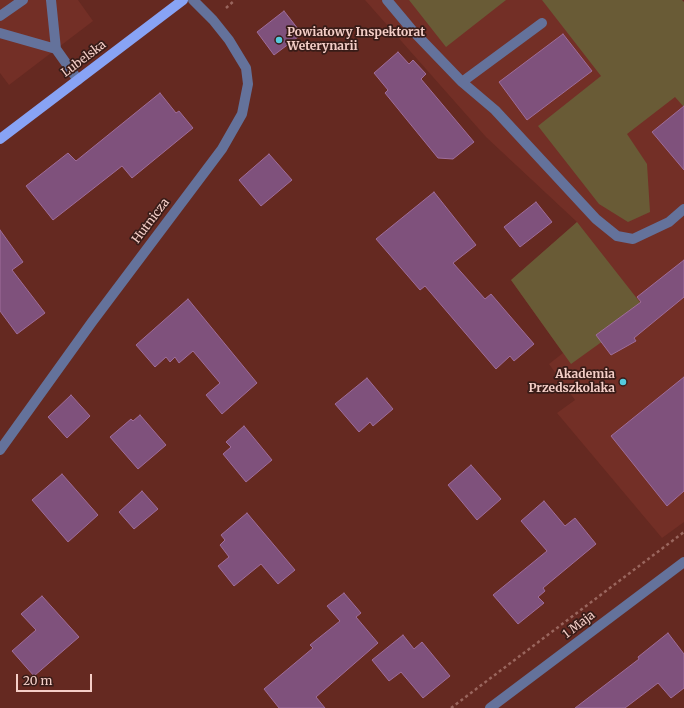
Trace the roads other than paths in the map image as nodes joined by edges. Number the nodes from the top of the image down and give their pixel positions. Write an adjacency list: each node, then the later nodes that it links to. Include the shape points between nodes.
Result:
1 (23, 0): 6 (street)
2 (51, 0): 9 (street)
3 (183, 0): 10 (main road, Lubelska)
4 (193, 0): 14 (street, Hutnicza, via 229,40 246,68 248,84 242,114 222,149)
5 (387, 0): 11 (street)
6 (0, 16)
7 (542, 23): 11 (street)
8 (0, 33): 9 (street)
9 (56, 49): 10 (street)
10 (78, 80): 12 (main road, Lubelska)
11 (462, 82): 13 (street, via 495,110 596,219 617,236 633,239 669,222)
12 (0, 139)
13 (684, 209)
14 (0, 450)
15 (684, 562): 16 (street, 1 Maja)
16 (490, 708)

